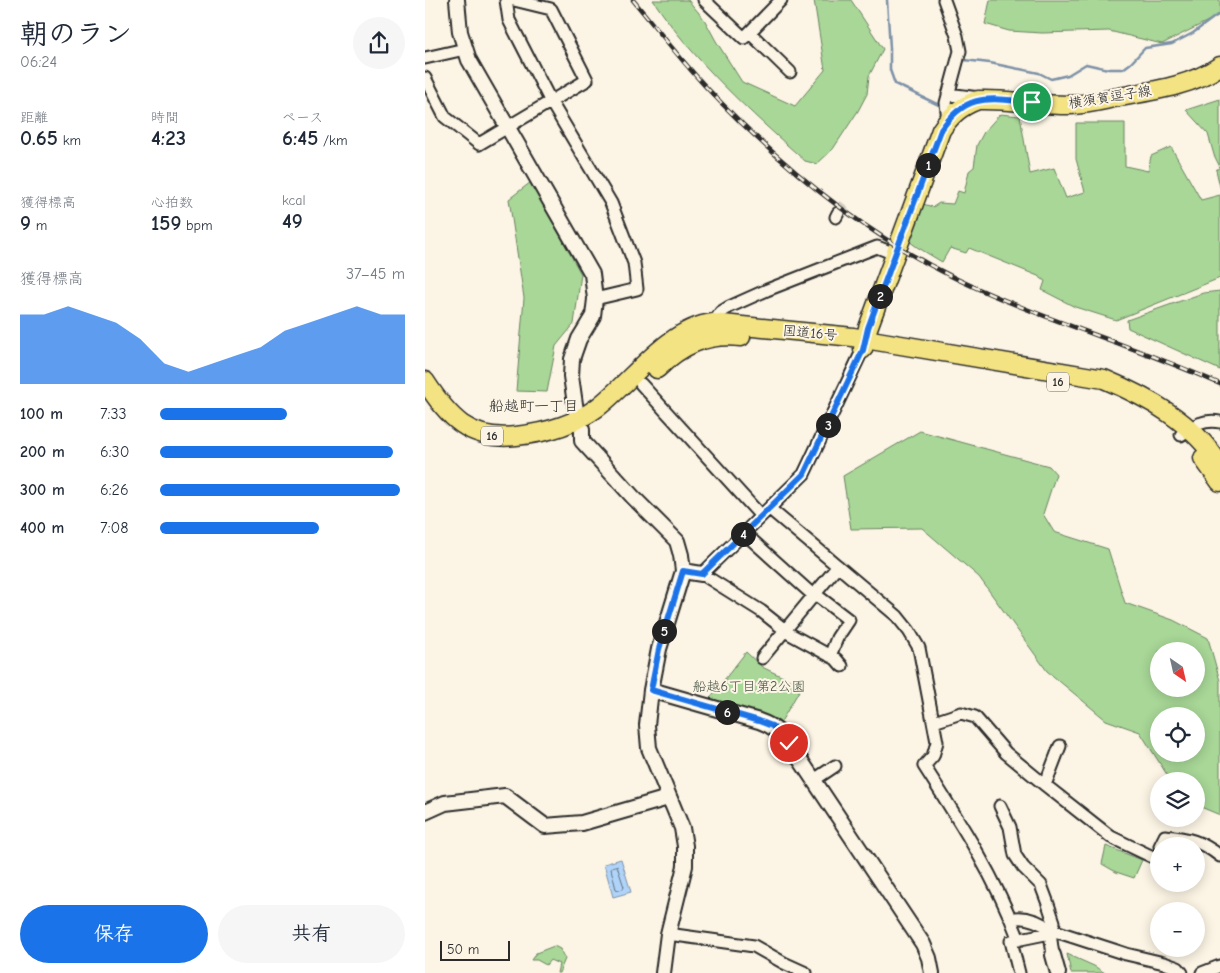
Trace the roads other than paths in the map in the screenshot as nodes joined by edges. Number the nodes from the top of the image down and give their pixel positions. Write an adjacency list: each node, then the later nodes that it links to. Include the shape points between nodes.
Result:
1 (457, 0): 8 (street)
2 (506, 0): 15 (street, via 509,20)
3 (513, 0): 15 (street, via 551,9 587,80)
4 (781, 0): 7 (street)
5 (944, 0): 13 (street, via 960,51)
6 (712, 3): 7 (street, via 744,38)
7 (750, 34): 11 (street)
8 (465, 49): 9 (street); 17 (street)
9 (425, 58)
10 (1220, 66): 14 (main road, 横須賀逗子線, via 1190,81 1166,88 1071,105)
11 (790, 72)
12 (425, 78): 17 (street, via 445,117 479,144)
13 (948, 94): 14 (street); 16 (street)
14 (993, 100): 16 (main road, 横須賀逗子線, via 968,103)
15 (551, 102): 17 (street); 19 (street, via 606,192 634,263 637,289)
16 (948, 120): 18 (main road, 横須賀逗子線, via 941,130)
17 (507, 127): 19 (street, via 592,274)
18 (895, 254): 20 (street, via 877,247 729,307); 21 (main road, 横須賀逗子線)
19 (595, 299): 26 (street, via 593,316 572,359 571,376)
20 (713, 323): 21 (main road, 国道16号 / 16); 26 (main road, 国道16号 / 16, via 693,328 672,340)
21 (865, 344): 23 (main road, 国道16号 / 16, via 714,336 676,352); 27 (main road, 国道16号 / 16, via 1090,387 1117,396); 30 (street, via 804,474)
22 (425, 381): 26 (main road, 国道16号 / 16, via 448,415 480,433 507,437)
23 (641, 384): 26 (main road, 国道16号 / 16, via 605,416); 30 (street)
24 (425, 404): 26 (main road, 国道16号 / 16, via 441,423 457,435 491,448 556,440)
25 (1220, 422): 27 (street, via 1205,421)
26 (581, 424): 33 (street, via 582,441 677,541)
27 (1185, 432): 28 (main road, 国道16号 / 16, via 1198,437); 29 (main road, 国道16号 / 16)
28 (1220, 465)
29 (1220, 482)
30 (766, 512): 31 (street); 32 (street)
31 (744, 533): 34 (street); 35 (street)
32 (838, 566): 35 (street); 41 (street, via 897,616 909,631 919,648)
33 (683, 571): 34 (street); 40 (street, via 659,649)
34 (702, 574): 36 (street)
35 (815, 595): 36 (street); 37 (street, via 849,620)
36 (785, 630): 37 (street); 38 (street)
37 (830, 656): 39 (street)
38 (762, 658)
39 (843, 666)
40 (651, 690): 44 (street, via 772,726 789,743); 46 (street, via 647,725 649,748)
41 (934, 722): 45 (street, via 961,713 975,717 1007,753); 54 (street, via 937,742 933,756 924,766 967,833)
42 (1060, 746): 45 (street)
43 (835, 766): 44 (street)
44 (814, 780): 62 (street, via 923,944)
45 (1045, 785): 52 (street, via 1111,838)
46 (668, 798): 48 (street, via 582,823 559,826 545,826 505,796 445,803); 56 (street, via 681,828 685,866)
47 (1000, 806): 55 (street, via 1010,826 1015,855 1041,885 1054,922)
48 (425, 812)
49 (1165, 837): 50 (street)
50 (1180, 837)
51 (1205, 845): 53 (street)
52 (1150, 850)
53 (1220, 856)
54 (1011, 919): 55 (street, via 1021,916 1043,924); 57 (street)
55 (1051, 931): 57 (street); 58 (street); 65 (street, via 1164,962)
56 (668, 934): 60 (street); 61 (street, via 754,946)
57 (1019, 940): 63 (street, via 1011,941)
58 (1053, 955): 64 (street)
59 (1220, 966): 66 (street)
60 (663, 973)
61 (806, 973)
62 (932, 973)
63 (1019, 973)
64 (1058, 973)
65 (1182, 973)
66 (1202, 973)

